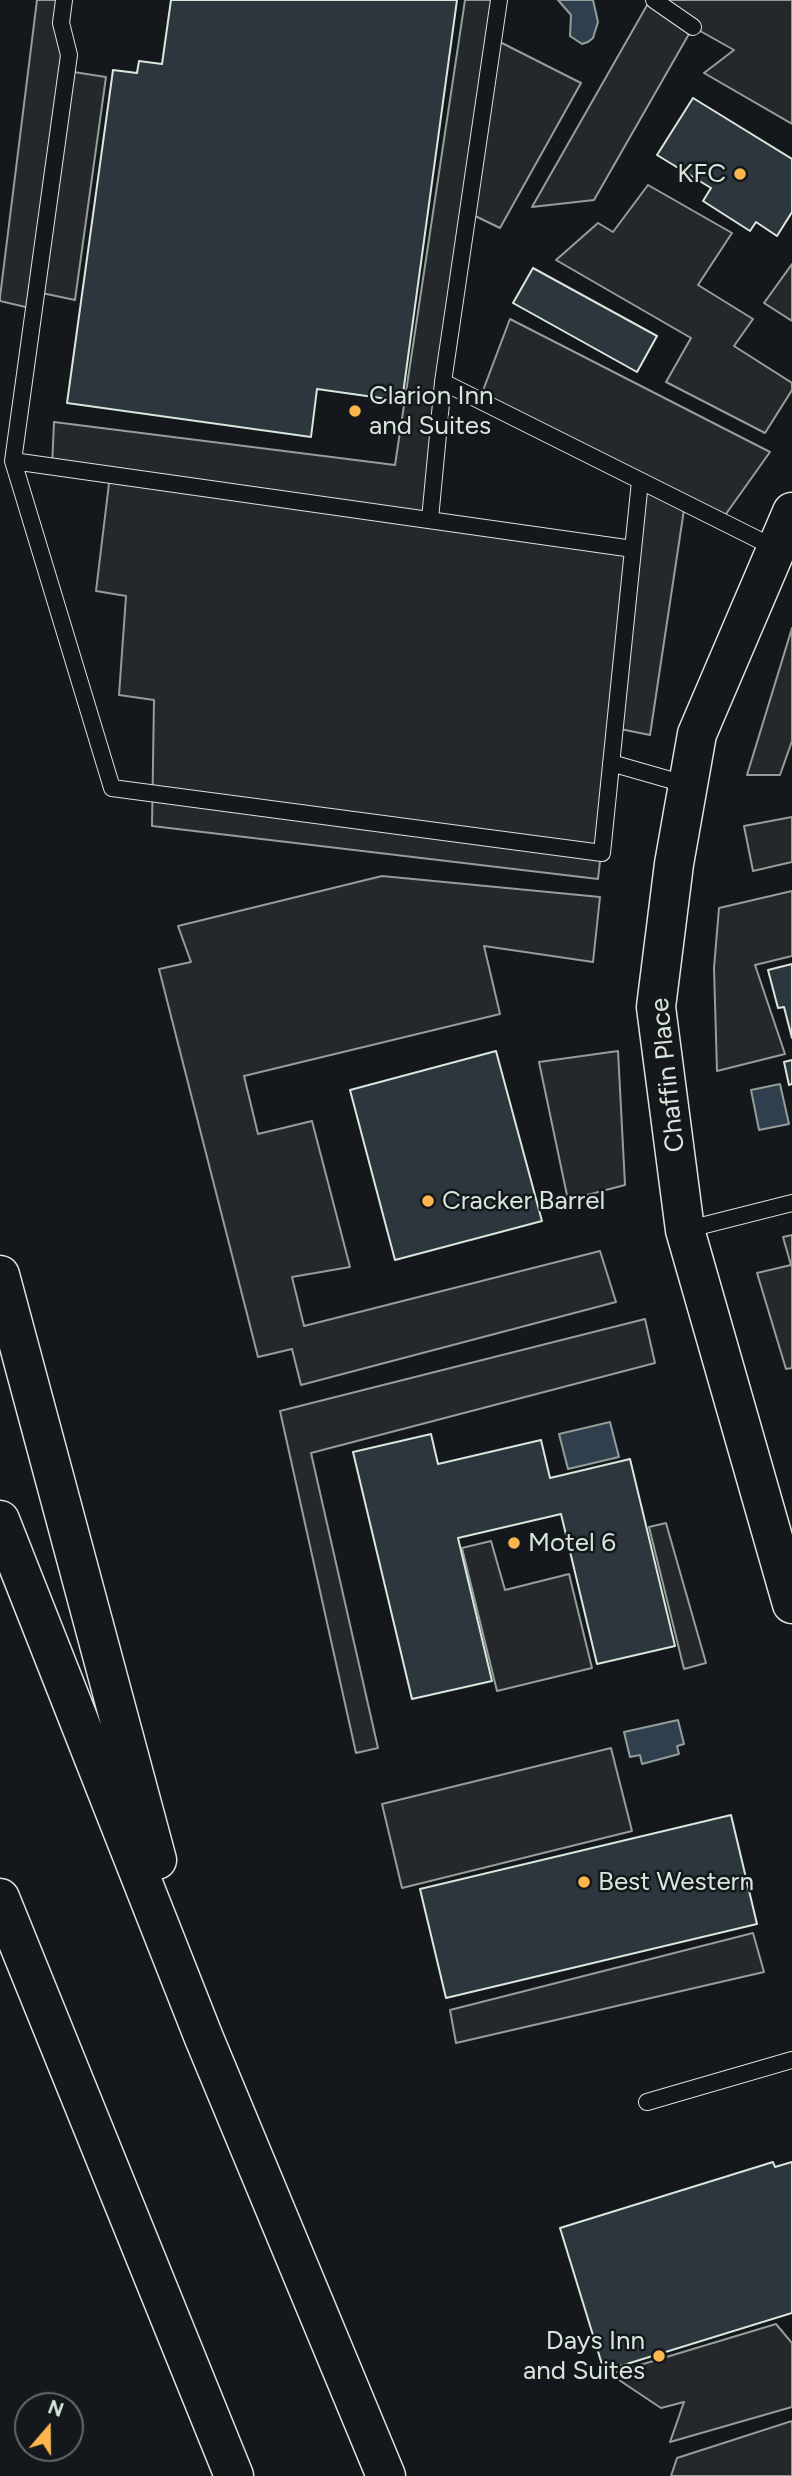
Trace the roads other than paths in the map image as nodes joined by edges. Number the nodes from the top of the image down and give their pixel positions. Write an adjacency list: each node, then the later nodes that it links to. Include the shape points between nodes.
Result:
1 (64, 0): 6 (lane, via 61,23 69,55)
2 (499, 0): 5 (lane)
3 (654, 0): 4 (lane)
4 (693, 27)
5 (443, 382): 7 (lane); 9 (lane)
6 (13, 461): 9 (lane); 12 (lane, via 112,788 601,853)
7 (640, 481): 10 (lane); 11 (lane)
8 (792, 512): 11 (main road, Chaffin Place)
9 (430, 519): 10 (lane)
10 (633, 550): 12 (lane)
11 (784, 552): 13 (main road, Chaffin Place, via 697,734)
12 (611, 763): 13 (lane)
13 (688, 785): 15 (main road, Chaffin Place, via 656,1007)
14 (792, 1203): 15 (lane)
15 (685, 1230): 18 (main road, Chaffin Place)
16 (0, 1275): 20 (main road)
17 (0, 1520): 20 (main road)
18 (792, 1604)
19 (0, 1898): 23 (main road)
20 (204, 2038): 24 (main road)
21 (792, 2060): 22 (lane)
22 (647, 2102)
23 (234, 2476)
24 (386, 2476)

